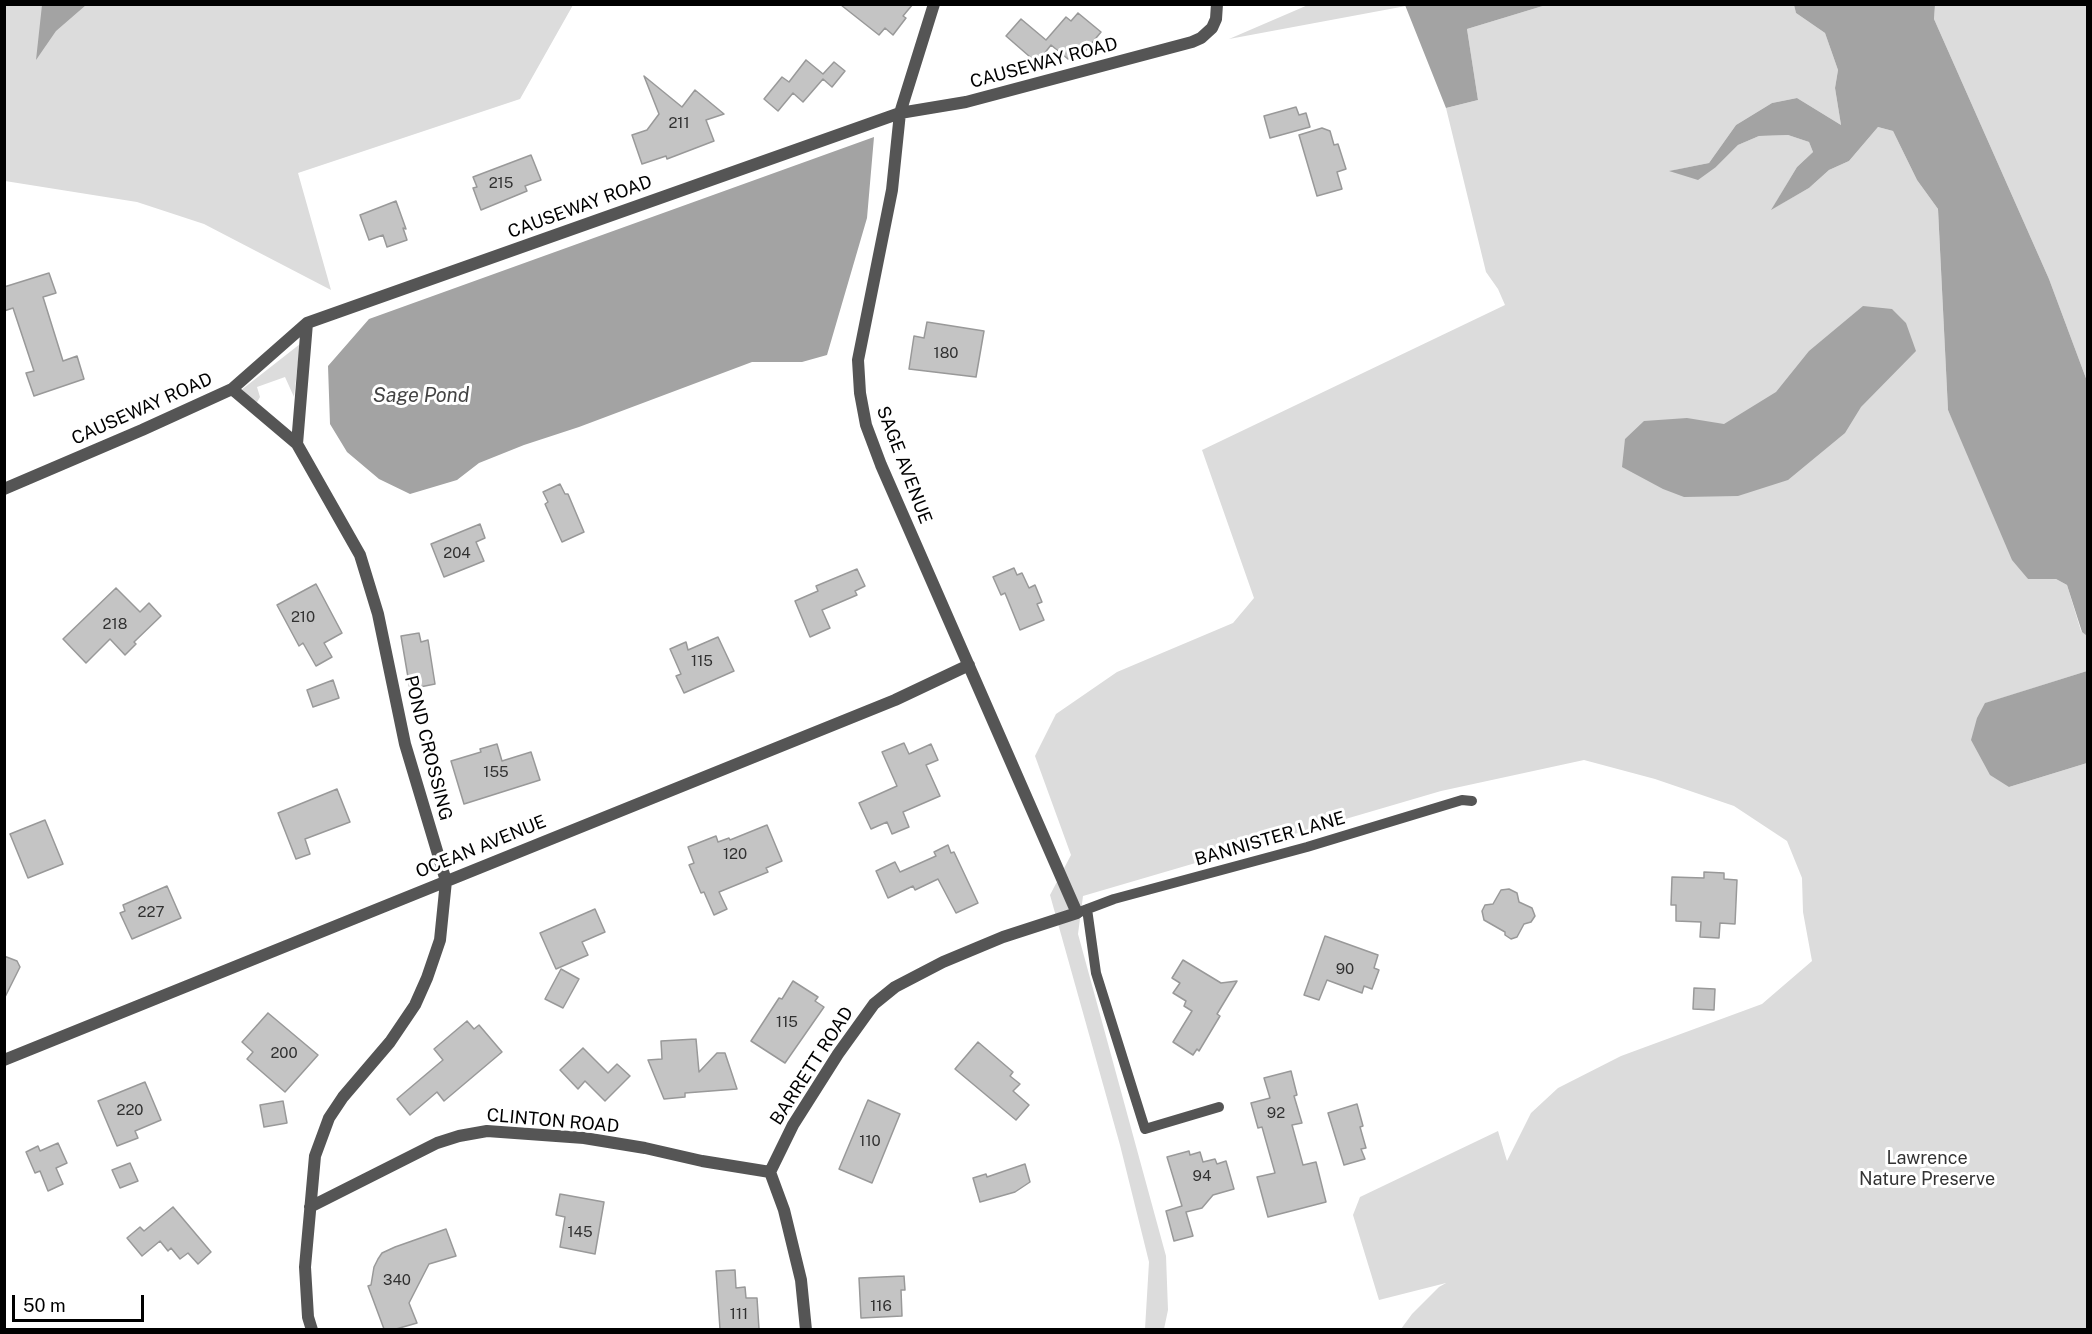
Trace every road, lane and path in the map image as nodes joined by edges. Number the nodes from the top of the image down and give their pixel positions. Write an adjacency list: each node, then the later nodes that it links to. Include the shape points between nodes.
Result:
1 (933, 4): 3 (street, SAGE AVENUE)
2 (1217, 4): 3 (street, CAUSEWAY ROAD, via 1212,28 1201,38 966,102)
3 (900, 113): 4 (street, CAUSEWAY ROAD); 8 (street, SAGE AVENUE, via 892,190 858,360 860,393 866,425 881,465)
4 (308, 323): 5 (street, CAUSEWAY ROAD); 6 (street)
5 (232, 389): 6 (street, POND CROSSING); 7 (street, CAUSEWAY ROAD)
6 (297, 444): 10 (street, POND CROSSING, via 360,555 378,614 405,744)
7 (4, 489)
8 (969, 665): 10 (street, OCEAN AVENUE, via 895,700); 11 (street, SAGE AVENUE)
9 (1472, 801): 11 (lane, BANNISTER LANE, via 1462,800)
10 (446, 881): 12 (street, OCEAN AVENUE); 15 (street, POND CROSSING, via 440,940 427,978 415,1005 390,1042 328,1118 315,1156)
11 (1082, 911): 13 (lane, via 1096,973 1145,1129); 14 (street, BARRETT ROAD, via 943,962 895,987 874,1004 793,1125)
12 (4, 1059)
13 (1219, 1107)
14 (770, 1172): 15 (street, CLINTON ROAD, via 584,1138 487,1131 437,1143); 17 (street, via 801,1280)
15 (310, 1207): 16 (street, POND CROSSING, via 304,1267)
16 (312, 1329)
17 (806, 1329)

